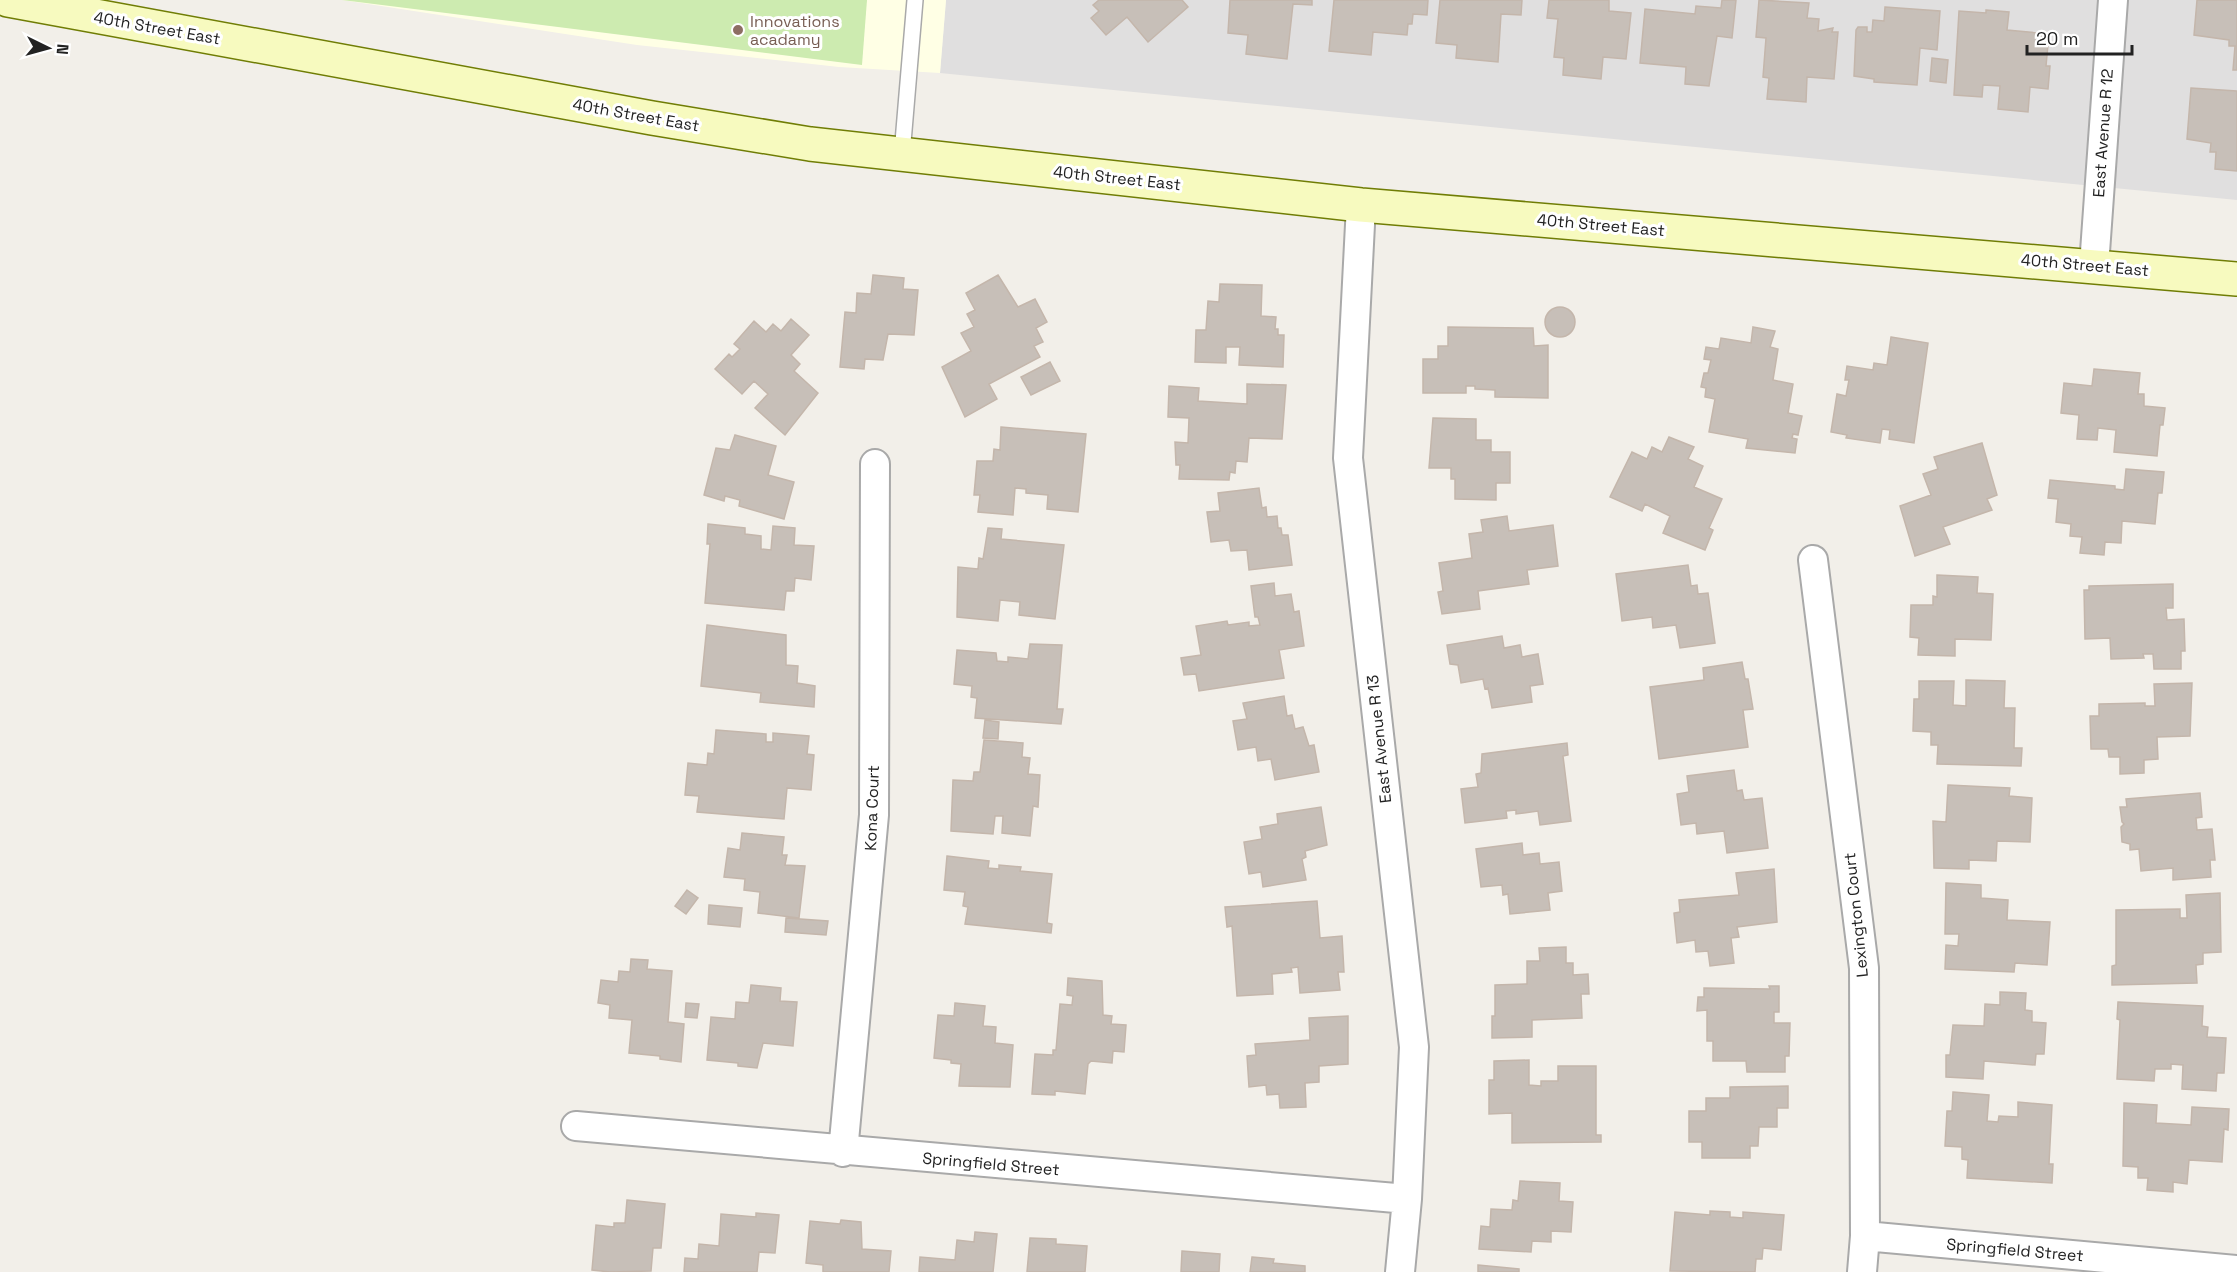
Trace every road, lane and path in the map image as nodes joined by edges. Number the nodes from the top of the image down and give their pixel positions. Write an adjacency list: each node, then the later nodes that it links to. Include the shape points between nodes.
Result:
1 (8, 0): 4 (main road, 40th Street East, via 652,118 810,144)
2 (915, 0): 4 (lane)
3 (2113, 0): 6 (street, East Avenue R 12)
4 (902, 154): 5 (main road, 40th Street East)
5 (1361, 205): 6 (main road, 40th Street East); 12 (street, East Avenue R 13, via 1348,458 1414,1047)
6 (2094, 266): 7 (main road, 40th Street East)
7 (2237, 279)
8 (875, 464): 11 (street, Kona Court, via 874,815)
9 (1813, 560): 13 (street, Lexington Court, via 1864,968)
10 (576, 1126): 11 (street, Springfield Street)
11 (843, 1152): 12 (street, Springfield Street)
12 (1407, 1198): 15 (street, East Avenue R 13)
13 (1865, 1236): 14 (street, Springfield Street); 16 (street, Lexington Court)
14 (2237, 1270)
15 (1400, 1272)
16 (1862, 1272)

